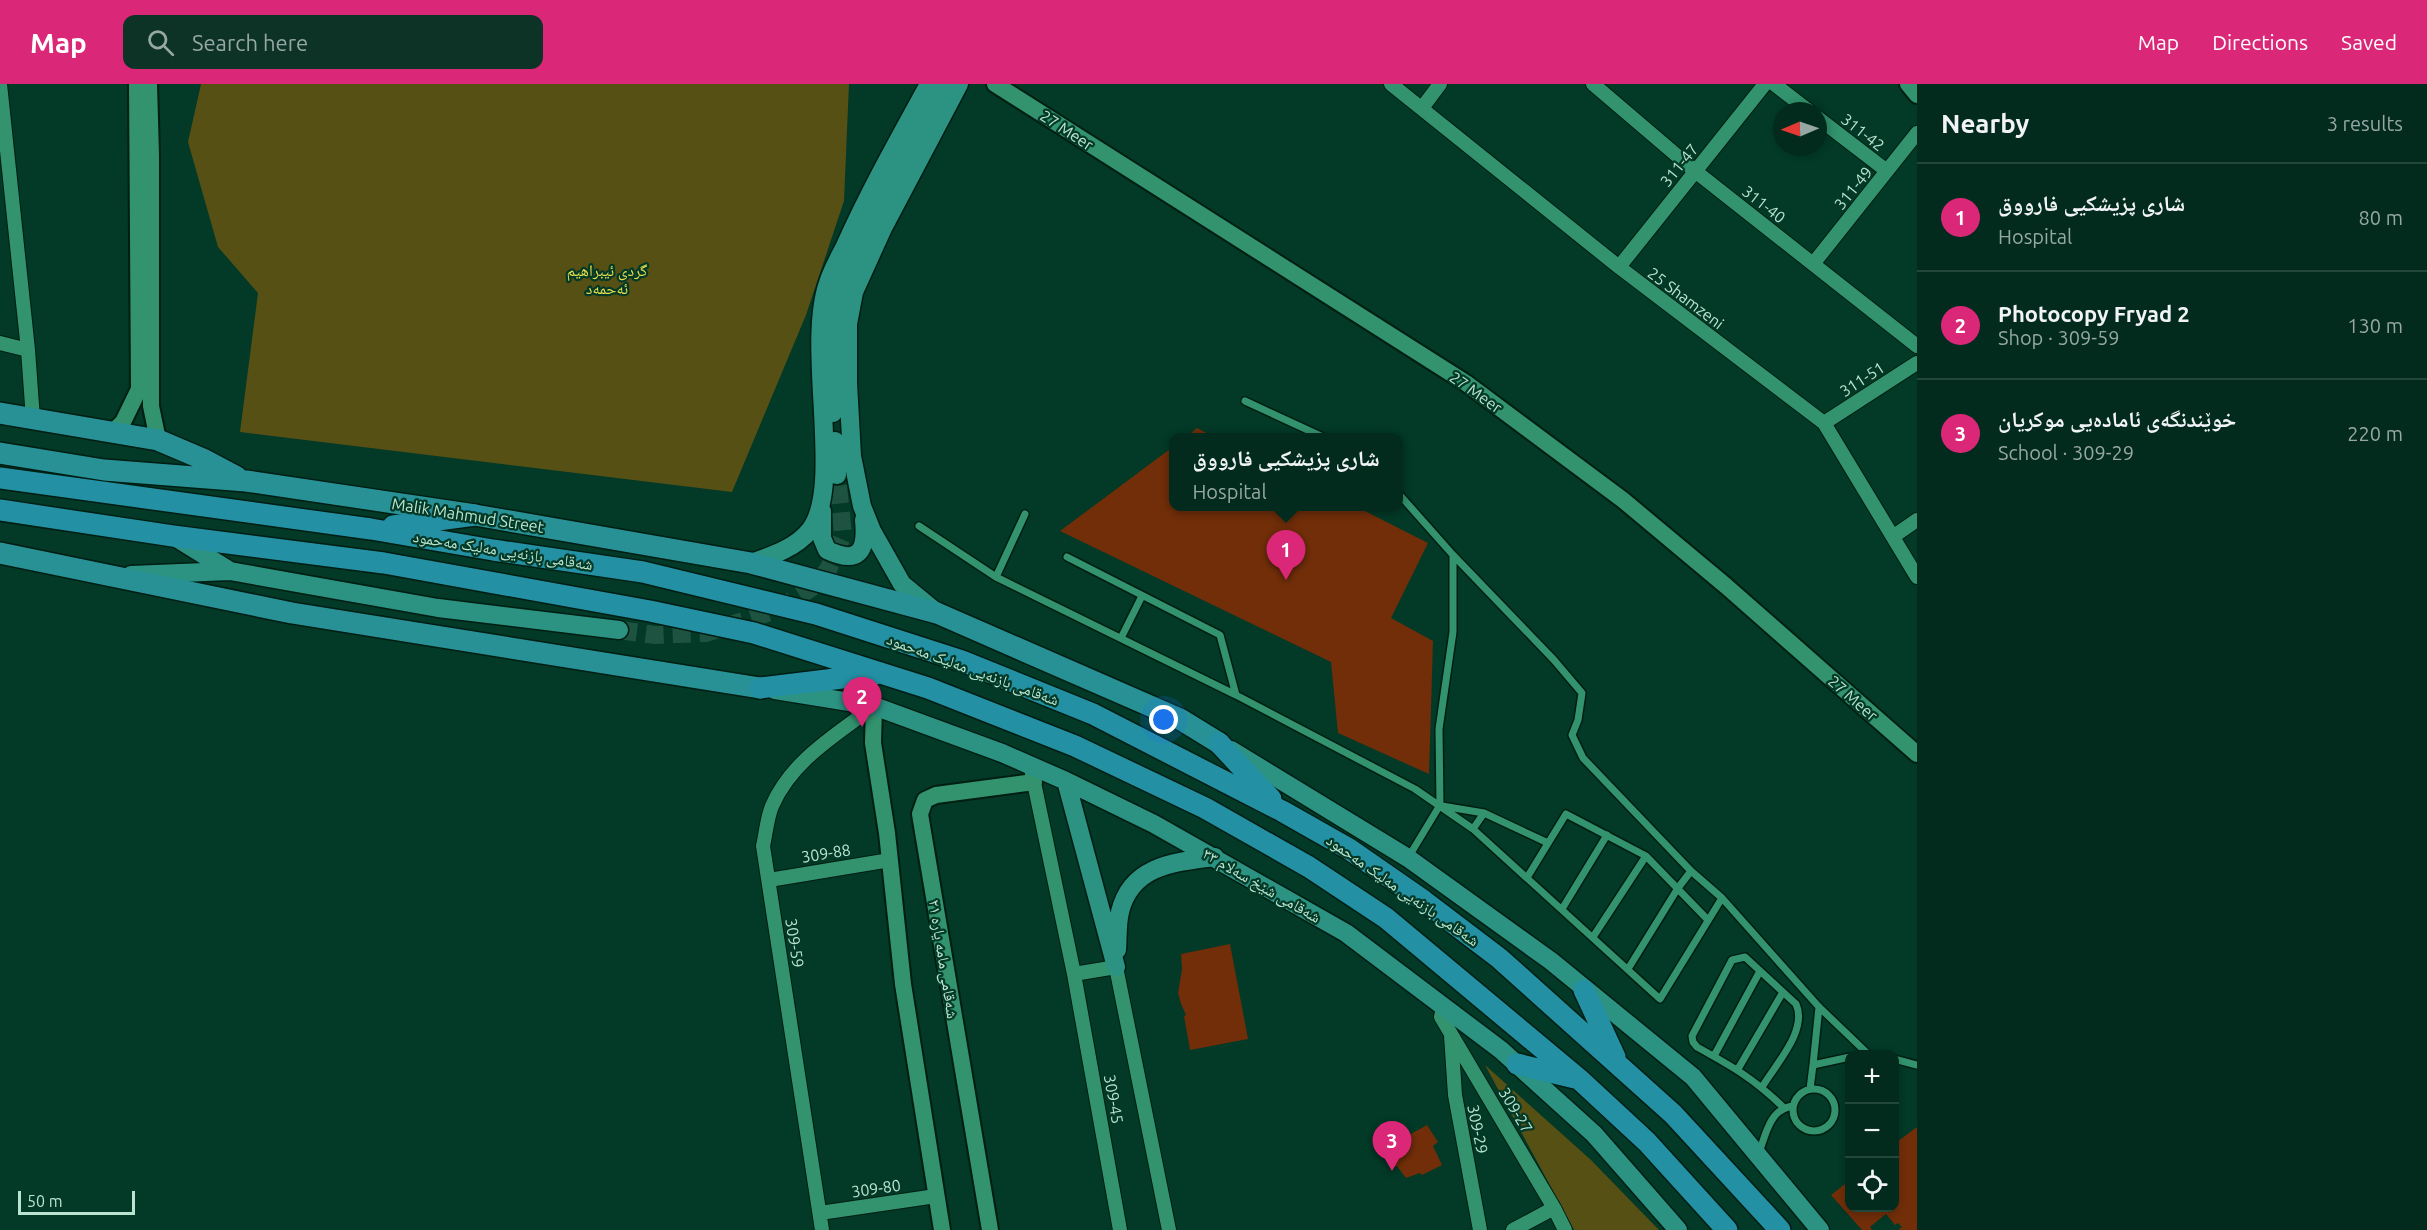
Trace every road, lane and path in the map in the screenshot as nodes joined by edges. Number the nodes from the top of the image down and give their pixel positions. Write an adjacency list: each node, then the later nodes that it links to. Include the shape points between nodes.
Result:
1 (0, 84): 25 (street)
2 (137, 84): 31 (street, via 139,389 123,422)
3 (148, 84): 33 (street, via 151,406)
4 (930, 84): 39 (main road, via 858,215 827,284 819,355 824,465)
5 (943, 84): 35 (main road, via 874,213 840,292 832,401)
6 (959, 84): 40 (main road, via 854,292 848,324 848,383 852,456)
7 (995, 84): 66 (street, 27 Meer, via 1466,383 1623,500)
8 (1391, 84): 16 (street, 25 Shamzeni)
9 (1440, 84): 16 (street)
10 (1593, 84): 19 (street, 311-40)
11 (1765, 84): 19 (street, 311-47)
12 (1774, 84): 15 (street)
13 (1908, 84): 14 (street)
14 (1917, 95)
15 (1797, 102)
16 (1422, 108): 22 (street, 25 Shamzeni)
17 (1827, 125): 20 (street, 311-42)
18 (1917, 133): 20 (street, 311-49)
19 (1695, 171): 21 (street, 311-40); 22 (street, 311-47)
20 (1887, 171): 21 (street, 311-49)
21 (1813, 264): 24 (street, 311-40)
22 (1619, 267): 30 (street, 25 Shamzeni)
23 (0, 343): 25 (street)
24 (1917, 346)
25 (28, 350): 29 (street)
26 (1917, 363): 30 (street, 311-51)
27 (1245, 401): 32 (lane)
28 (0, 413): 29 (main road)
29 (33, 419): 31 (main road)
30 (1824, 423): 48 (street, 25 Shamzeni)
31 (112, 433): 33 (main road)
32 (1314, 433)
33 (158, 440): 37 (main road)
34 (0, 453): 37 (main road, Malik Mahmud Street, via 104,470)
35 (837, 475)
36 (0, 478): 46 (highway, شەقامی بازنەیی مەلیک مەحمود)
37 (246, 481): 43 (main road, Malik Mahmud Street)
38 (1403, 499): 50 (lane)
39 (821, 504): 40 (main road, via 822,538 827,550 840,556 862,550); 52 (main road, via 810,531 775,555)
40 (862, 506): 58 (main road, via 902,584)
41 (0, 510): 47 (highway, شەقامی بازنەیی مەلیک مەحمود)
42 (1025, 514): 55 (lane)
43 (475, 515): 46 (highway); 52 (main road, Malik Mahmud Street)
44 (1917, 520): 48 (street)
45 (919, 526): 55 (lane)
46 (371, 529): 70 (highway, شەقامی بازنەیی مەلیک مەحمود, via 644,572 816,614 962,661 1093,714)
47 (173, 536): 53 (main road); 61 (highway, شەقامی بازنەیی مەلیک مەحمود, via 384,563 650,611 754,633)
48 (1894, 536): 56 (street, 25 Shamzeni)
49 (0, 554): 54 (main road)
50 (1453, 555): 69 (lane, via 1453,632 1439,729); 79 (lane, via 1582,693 1572,735 1578,751)
51 (1067, 557): 57 (lane)
52 (751, 563): 58 (main road, Malik Mahmud Street)
53 (230, 571): 54 (main road); 59 (main road, via 438,608)
54 (105, 576): 62 (main road, via 292,613)
55 (996, 577): 60 (lane)
56 (1917, 577)
57 (1142, 596): 60 (lane); 63 (lane, via 1220,635)
58 (937, 613): 65 (main road, Malik Mahmud Street, via 1180,720)
59 (619, 630)
60 (1121, 638): 63 (lane)
61 (883, 674): 62 (highway); 105 (highway, شەقامی بازنەیی مەلیک مەحمود, via 1075,746 1205,808 1309,867 1386,918)
62 (760, 687): 64 (main road, شەقامی شێخ سەلام ٣٣)
63 (1236, 695): 69 (lane)
64 (874, 706): 67 (main road, شەقامی شێخ سەلام ٣٣); 78 (street, via 874,752); 81 (street, 309-59, via 812,752 791,774 771,807 763,846)
65 (1219, 743): 70 (highway); 77 (main road)
66 (1917, 754)
67 (1033, 774): 68 (main road, شەقامی شێخ سەلام ٣٣); 90 (street, 309-45); 116 (street, شەقامی مامە یارە ٢١, via 936,795 925,800 920,814)
68 (1066, 781): 76 (main road, شەقامی شێخ سەلام ٣٣); 87 (main road)
69 (1440, 805): 71 (lane); 72 (lane); 77 (lane)
70 (1282, 811): 103 (highway, شەقامی بازنەیی مەلیک مەحمود, via 1349,849 1424,901 1499,958)
71 (1484, 813): 72 (lane); 74 (lane)
72 (1473, 829): 80 (lane)
73 (1607, 835): 74 (lane, via 1566,814); 75 (lane); 84 (lane)
74 (1548, 843): 80 (lane)
75 (1646, 856): 82 (lane); 86 (lane)
76 (1215, 857): 87 (main road, via 1159,867 1135,884 1119,913); 94 (main road, شەقامی شێخ سەلام ٣٣, via 1346,933)
77 (1408, 858): 91 (main road, via 1551,961)
78 (890, 860): 81 (street, 309-88); 111 (street, via 903,984)
79 (1691, 871): 82 (lane); 83 (lane)
80 (1528, 876): 84 (lane)
81 (769, 879): 113 (street, 309-59)
82 (1678, 888): 85 (lane); 88 (lane)
83 (1722, 898): 85 (lane); 93 (lane)
84 (1562, 909): 86 (lane)
85 (1707, 920): 88 (lane, via 1660,999)
86 (1593, 937): 88 (lane)
87 (1116, 967): 90 (street); 118 (street)
88 (1628, 969)
89 (1760, 971): 92 (lane); 97 (lane); 97 (lane, via 1745,957 1732,960 1692,1035 1697,1047)
90 (1074, 974): 117 (street, 309-45)
91 (1584, 990): 103 (highway); 110 (main road, via 1693,1077)
92 (1783, 992): 104 (lane); 106 (lane, via 1800,1014 1797,1031)
93 (1819, 1006): 96 (lane); 101 (lane)
94 (1443, 1007): 95 (street, 309-27, via 1441,1017); 100 (main road, شەقامی شێخ سەلام ٣٣)
95 (1450, 1032): 112 (street, 309-27); 119 (street, 309-29, via 1455,1095)
96 (1861, 1050)
97 (1714, 1056): 104 (lane)
98 (1845, 1058): 101 (lane)
99 (1899, 1060): 102 (lane)
100 (1517, 1064): 105 (highway); 122 (main road, شەقامی شێخ سەلام ٣٣, via 1594,1134)
101 (1813, 1065): 107 (lane)
102 (1917, 1065)
103 (1620, 1066): 124 (highway, شەقامی بازنەیی مەلیک مەحمود, via 1673,1114)
104 (1738, 1069): 106 (lane)
105 (1579, 1079): 123 (highway, شەقامی بازنەیی مەلیک مەحمود, via 1647,1142)
106 (1762, 1086): 109 (lane)
107 (1810, 1089): 108 (lane, via 1800,1094); 108 (lane, via 1821,1089 1832,1098 1835,1112 1829,1125 1818,1131 1804,1129 1795,1119)
108 (1793, 1106): 109 (lane)
109 (1783, 1107): 110 (lane, via 1768,1127)
110 (1759, 1155): 125 (main road)
111 (936, 1196): 113 (street, 309-80); 115 (street)
112 (1554, 1208): 120 (street); 121 (street, 309-27)
113 (820, 1213): 114 (street, 309-59)
114 (822, 1230)
115 (942, 1230)
116 (990, 1230)
117 (1120, 1230)
118 (1169, 1230)
119 (1480, 1230)
120 (1513, 1230)
121 (1565, 1230)
122 (1678, 1230)
123 (1727, 1230)
124 (1780, 1230)
125 (1820, 1230)

